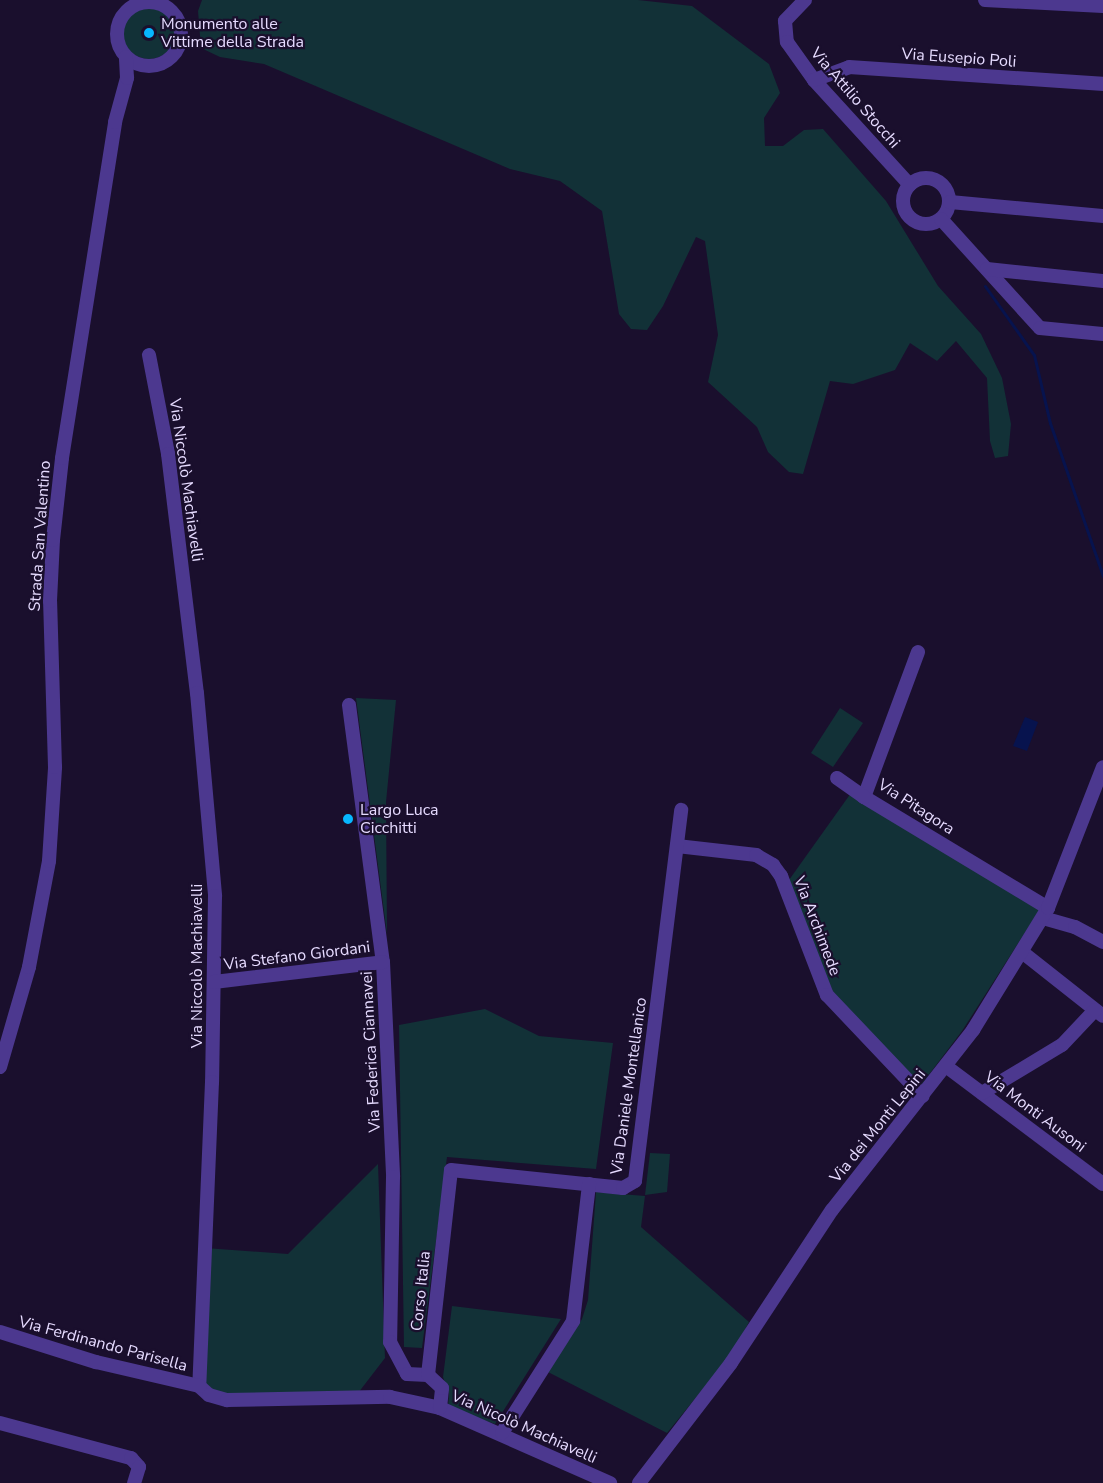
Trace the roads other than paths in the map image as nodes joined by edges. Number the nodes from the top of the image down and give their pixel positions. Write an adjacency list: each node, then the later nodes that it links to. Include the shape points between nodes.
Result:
1 (122, 0): 10 (street)
2 (805, 0): 14 (street, Via Attilio Stocchi, via 789,16 783,29 787,42)
3 (985, 0): 5 (street)
4 (157, 1): 6 (street); 8 (street)
5 (1009, 1): 7 (street)
6 (138, 2): 10 (street)
7 (1072, 2): 9 (street)
8 (174, 6): 12 (street, via 181,30 178,49 164,63)
9 (1103, 6)
10 (121, 19): 11 (street, via 118,40)
11 (126, 57): 12 (street); 13 (street, Strada San Valentino)
12 (144, 66): 13 (street)
13 (126, 78): 37 (street, Strada San Valentino, via 57,502 50,584 55,767 49,861 34,947)
14 (814, 80): 15 (street, Via Eusepio Poli, via 849,67); 16 (street, Via Attilio Stocchi)
15 (1103, 84)
16 (910, 185): 17 (street, via 927,178 939,182); 19 (street, via 903,199 910,217 922,224)
17 (950, 202): 18 (street); 19 (street)
18 (1103, 216)
19 (941, 219): 20 (street)
20 (987, 269): 21 (street); 22 (street, via 1040,328)
21 (1103, 281)
22 (1103, 334)
23 (149, 355): 35 (street, Via Niccolò Machiavelli, via 168,454 197,693 215,896)
24 (918, 652): 28 (street, Via Pitagora)
25 (349, 705): 34 (street, Via Federica Ciannavei)
26 (1103, 767): 31 (street, Via dei Monti Lepini)
27 (837, 778): 28 (street)
28 (864, 797): 31 (street, Via Pitagora)
29 (681, 810): 30 (street, Via Daniele Montellanico)
30 (677, 846): 40 (street, Via Archimede, via 756,855 773,865 781,876 827,995); 43 (street, Via Daniele Montellanico, via 635,1179 623,1188)
31 (1046, 913): 32 (street, Via Pitagora); 33 (street, Via dei Monti Lepini)
32 (1103, 942)
33 (1022, 952): 36 (street); 38 (street, Via dei Monti Lepini)
34 (383, 962): 35 (street, Via Stefano Giordani); 45 (street, Via Federica Ciannavei, via 393,1177 390,1342 407,1374)
35 (214, 982): 46 (street, Via Niccolò Machiavelli)
36 (1099, 1013): 39 (street, via 1062,1045)
37 (0, 1067)
38 (947, 1068): 39 (street, Via Monti Ausoni); 40 (street, Via dei Monti Lepini)
39 (982, 1094): 42 (street, Via Monti Ausoni)
40 (923, 1096): 52 (street, Via dei Monti Lepini, via 832,1210 731,1363)
41 (452, 1170): 43 (street, Via Daniele Montellanico); 45 (street, Corso Italia)
42 (1103, 1184)
43 (589, 1185): 49 (street, via 573,1322)
44 (0, 1332): 46 (street, Via Ferdinando Parisella, via 96,1362)
45 (428, 1375): 47 (street, via 442,1388)
46 (199, 1386): 47 (street, Via Nicolò Machiavelli, via 213,1397 232,1400 390,1397)
47 (440, 1408): 49 (street, Via Nicolò Machiavelli)
48 (0, 1424): 50 (street, via 131,1458 139,1465)
49 (502, 1433): 51 (street, Via Nicolò Machiavelli)
50 (134, 1483)
51 (610, 1483)
52 (639, 1483)

